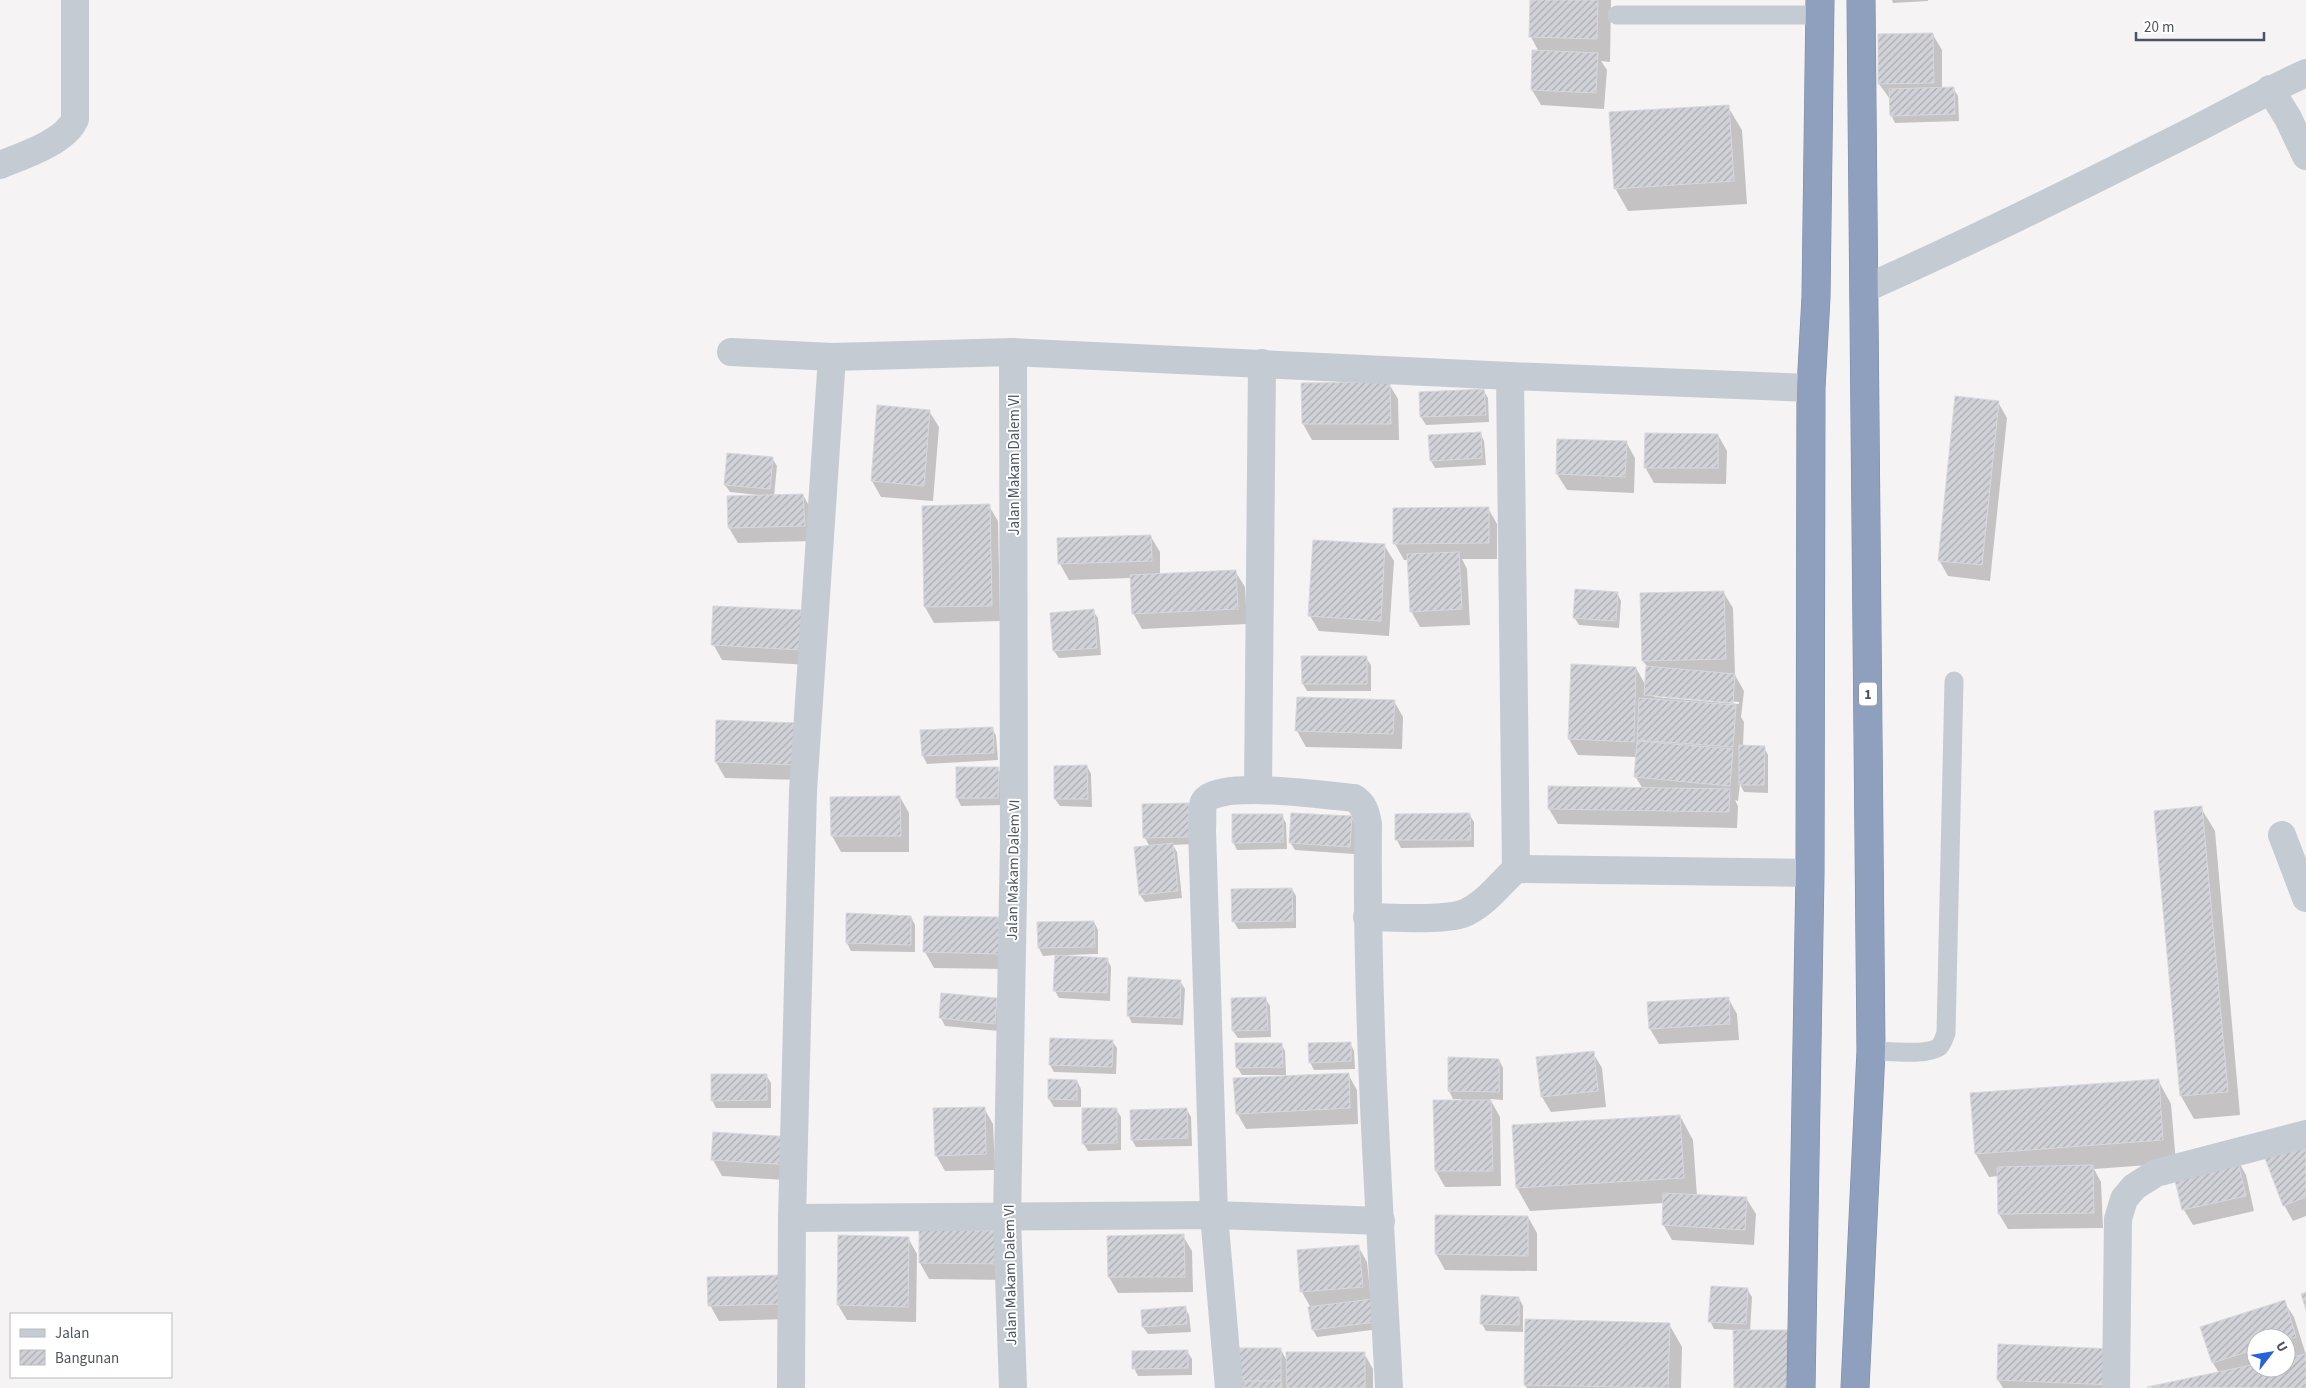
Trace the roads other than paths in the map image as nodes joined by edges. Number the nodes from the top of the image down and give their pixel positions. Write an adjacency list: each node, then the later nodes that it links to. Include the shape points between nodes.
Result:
1 (75, 0): 8 (street, via 75,119 72,128 52,142)
2 (1861, 0): 9 (highway, 1)
3 (1820, 7): 4 (lane); 15 (highway, via 1816,288)
4 (1616, 15)
5 (2306, 73): 6 (street)
6 (2270, 89): 7 (street); 9 (street, via 1963,245)
7 (2297, 137)
8 (0, 165)
9 (1864, 289): 23 (highway, 1)
10 (731, 352): 12 (street)
11 (1013, 352): 12 (street); 13 (street); 27 (street, Jalan Makam Dalem VI, via 1014,842)
12 (832, 357): 26 (street, via 803,791)
13 (1262, 363): 14 (street); 17 (street)
14 (1510, 376): 15 (street); 19 (street)
15 (1811, 388): 20 (highway)
16 (1954, 681): 23 (lane, via 1946,1033 1938,1048 1927,1051)
17 (1258, 789): 22 (street, via 1354,798 1361,803 1368,824); 25 (street, via 1218,793 1204,803 1202,829)
18 (2282, 835): 21 (street)
19 (1516, 869): 20 (street); 22 (street, via 1486,899 1466,913 1446,917)
20 (1810, 873): 33 (highway)
21 (2306, 898)
22 (1367, 917): 28 (street)
23 (1872, 1051): 34 (highway, 1)
24 (2306, 1134): 35 (street, via 2156,1173 2134,1187 2124,1199 2118,1219)
25 (1214, 1215): 27 (street); 28 (street); 31 (street)
26 (792, 1218): 27 (street); 29 (street)
27 (1007, 1218): 30 (street, Jalan Makam Dalem VI)
28 (1380, 1220): 32 (street)
29 (791, 1388)
30 (1012, 1388)
31 (1229, 1388)
32 (1389, 1388)
33 (1801, 1388)
34 (1855, 1388)
35 (2116, 1388)

